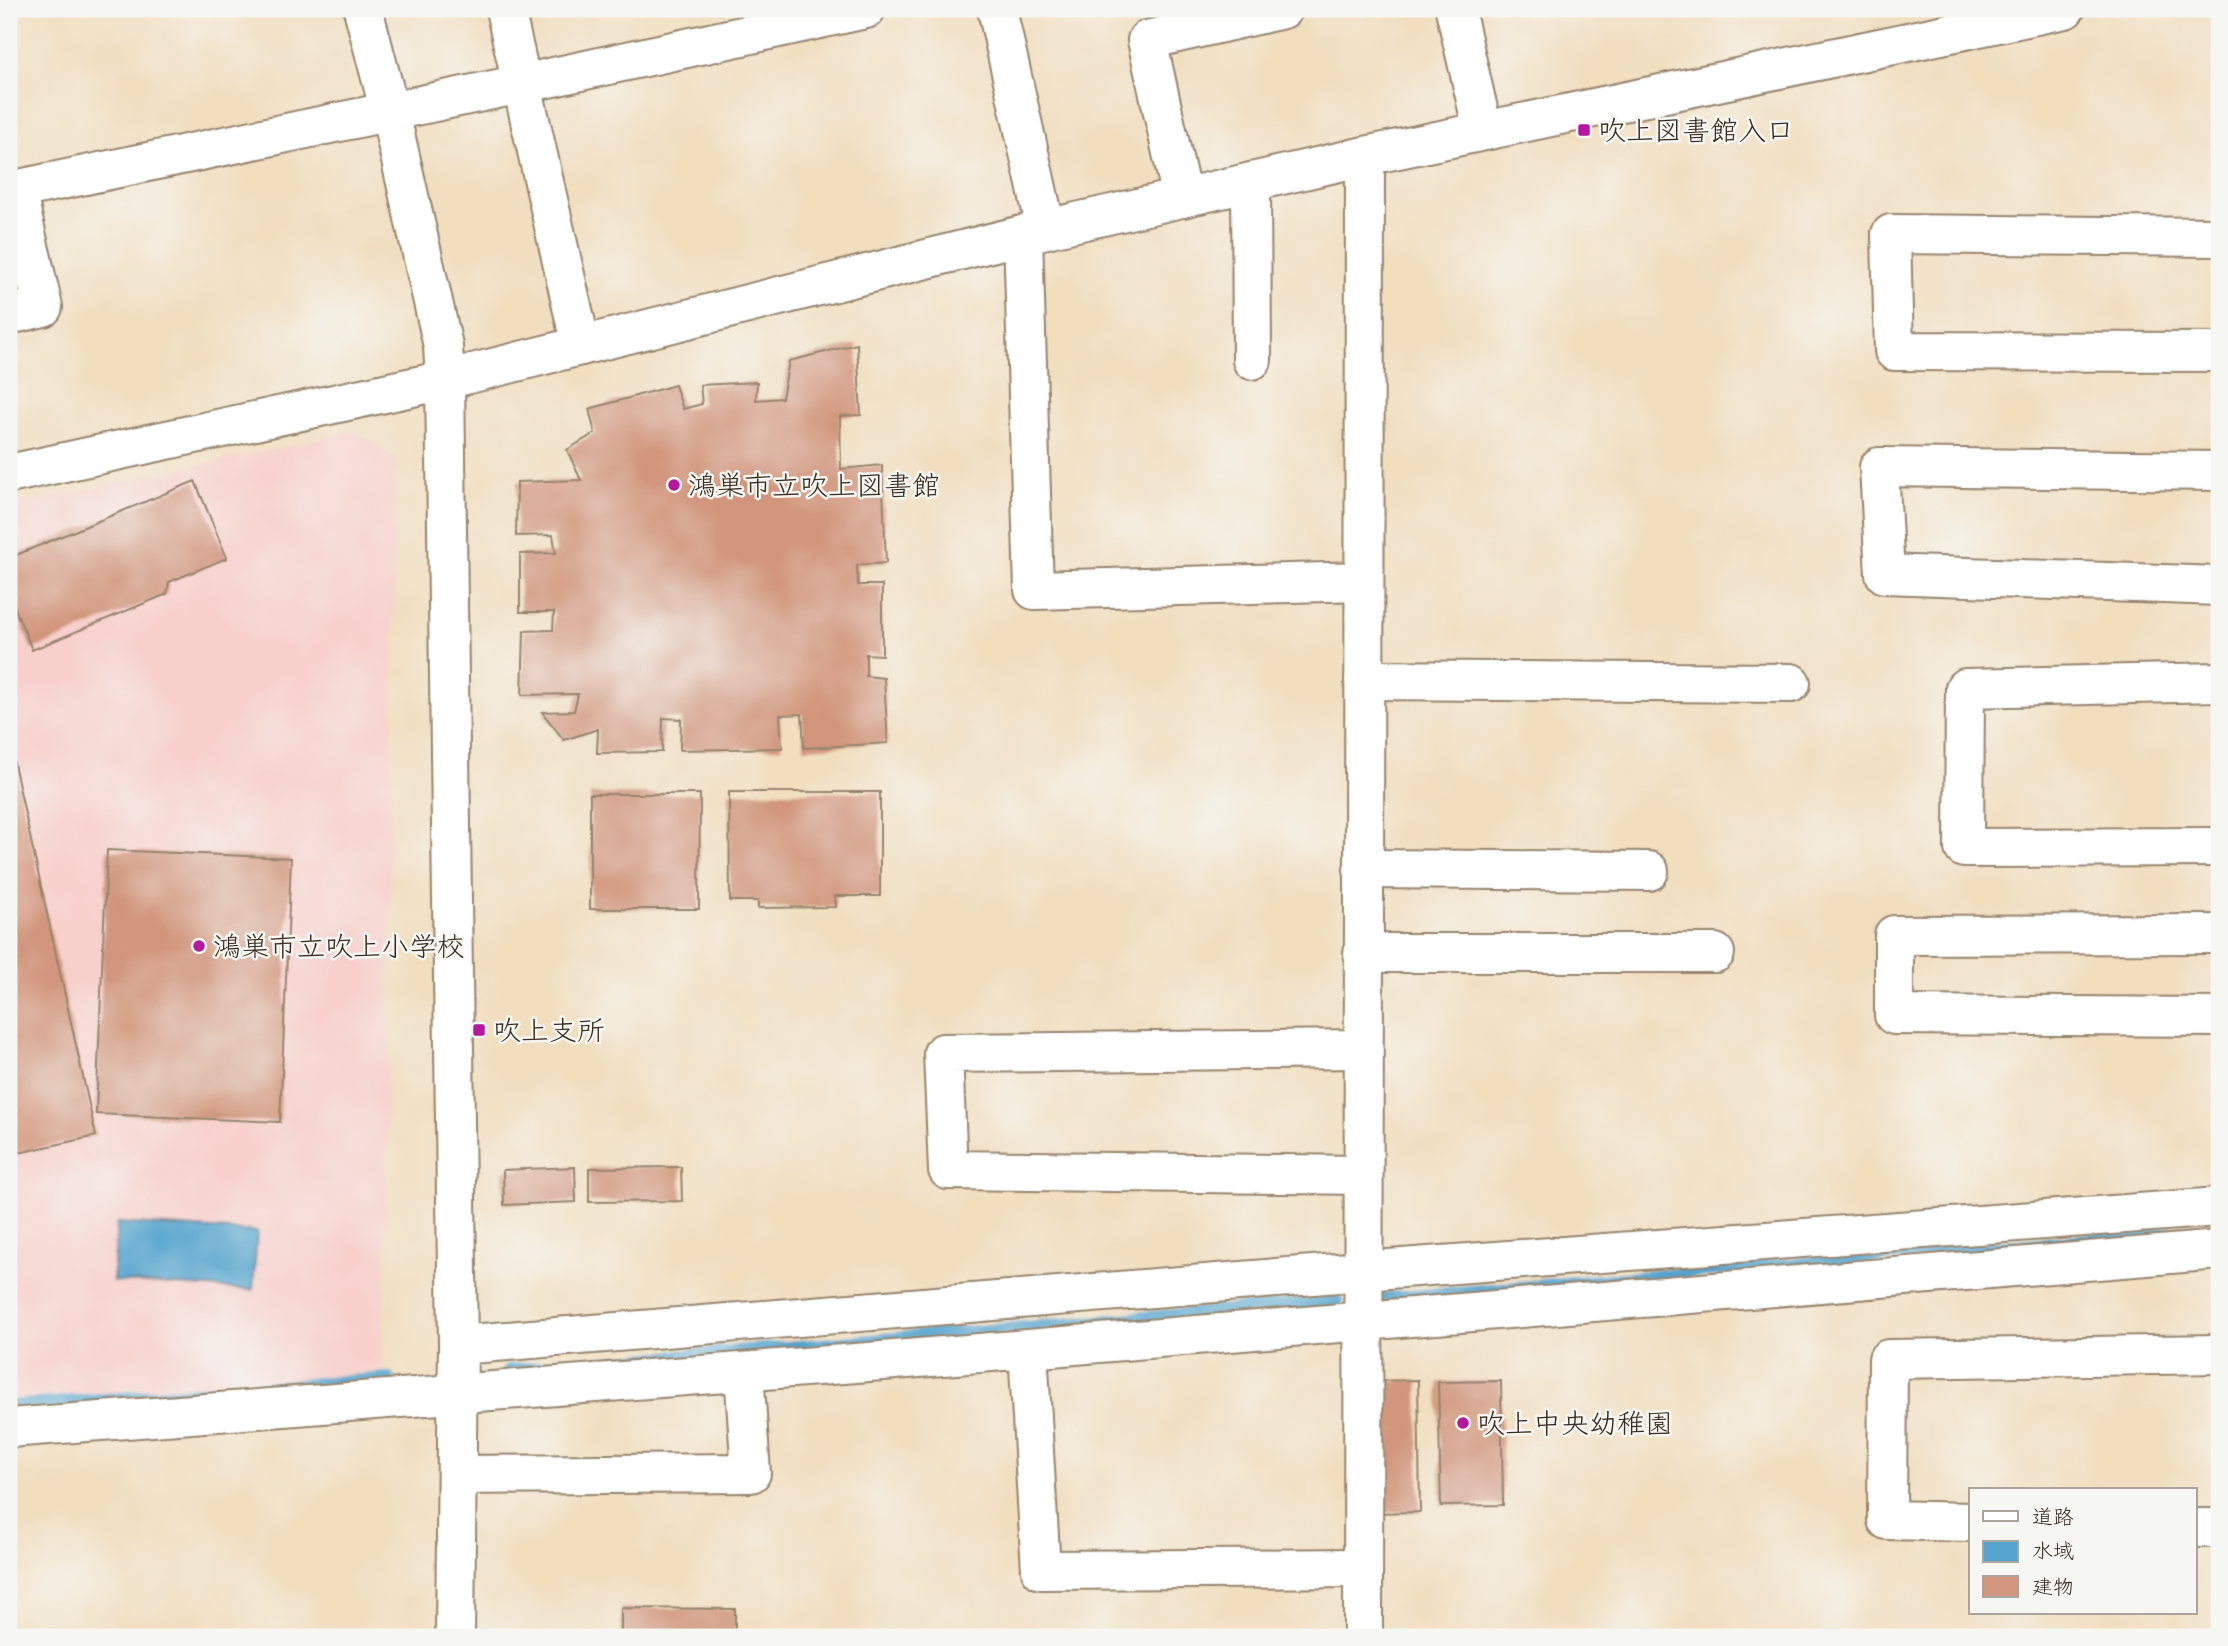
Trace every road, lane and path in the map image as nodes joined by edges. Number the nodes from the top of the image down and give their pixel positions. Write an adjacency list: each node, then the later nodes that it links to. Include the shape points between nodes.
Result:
1 (363, 9): 9 (street)
2 (505, 9): 8 (street)
3 (866, 9): 8 (street)
4 (997, 9): 15 (street)
5 (1283, 9): 14 (street, via 1147,40)
6 (1455, 9): 10 (street)
7 (2065, 9): 10 (street)
8 (521, 84): 9 (street); 18 (street)
9 (390, 112): 13 (street); 21 (street, via 443,346)
10 (1483, 131): 11 (street)
11 (1365, 156): 12 (street); 24 (street)
12 (1251, 182): 14 (street); 20 (street)
13 (12, 190): 17 (street, via 43,307)
14 (1182, 198): 15 (street)
15 (1035, 232): 18 (street); 24 (street, via 1034,590)
16 (2219, 237): 19 (street, via 1891,234 1894,351)
17 (9, 315)
18 (581, 346): 21 (street)
19 (2219, 352)
20 (1252, 360)
21 (445, 380): 23 (street); 42 (street)
22 (2219, 471): 25 (street, via 1879,467 1885,574)
23 (9, 474)
24 (1364, 581): 26 (street)
25 (2219, 586)
26 (1364, 680): 28 (street); 30 (street)
27 (2219, 682): 29 (street, via 1965,688 1964,848)
28 (1791, 683)
29 (2219, 848)
30 (1363, 869): 31 (street); 33 (street)
31 (1649, 871)
32 (2219, 934): 35 (street, via 1894,936 1894,1015)
33 (1363, 953): 34 (street); 36 (street)
34 (1715, 953)
35 (2219, 1017)
36 (1363, 1049): 37 (street); 37 (street, via 943,1053 948,1170)
37 (1363, 1175): 40 (street)
38 (2219, 1207): 40 (street)
39 (2219, 1250): 41 (street)
40 (1362, 1271): 41 (street); 42 (street)
41 (1362, 1323): 43 (street); 52 (street)
42 (458, 1345): 46 (street)
43 (1028, 1350): 45 (street); 52 (street, via 1041,1570)
44 (2219, 1354): 49 (street, via 1888,1359 1888,1520)
45 (744, 1372): 46 (street); 48 (street, via 751,1473)
46 (458, 1395): 47 (street); 48 (street)
47 (9, 1428)
48 (457, 1475): 53 (street)
49 (1969, 1522)
50 (2196, 1528): 51 (street)
51 (2219, 1528)
52 (1363, 1568): 54 (street)
53 (455, 1637)
54 (1363, 1637)

